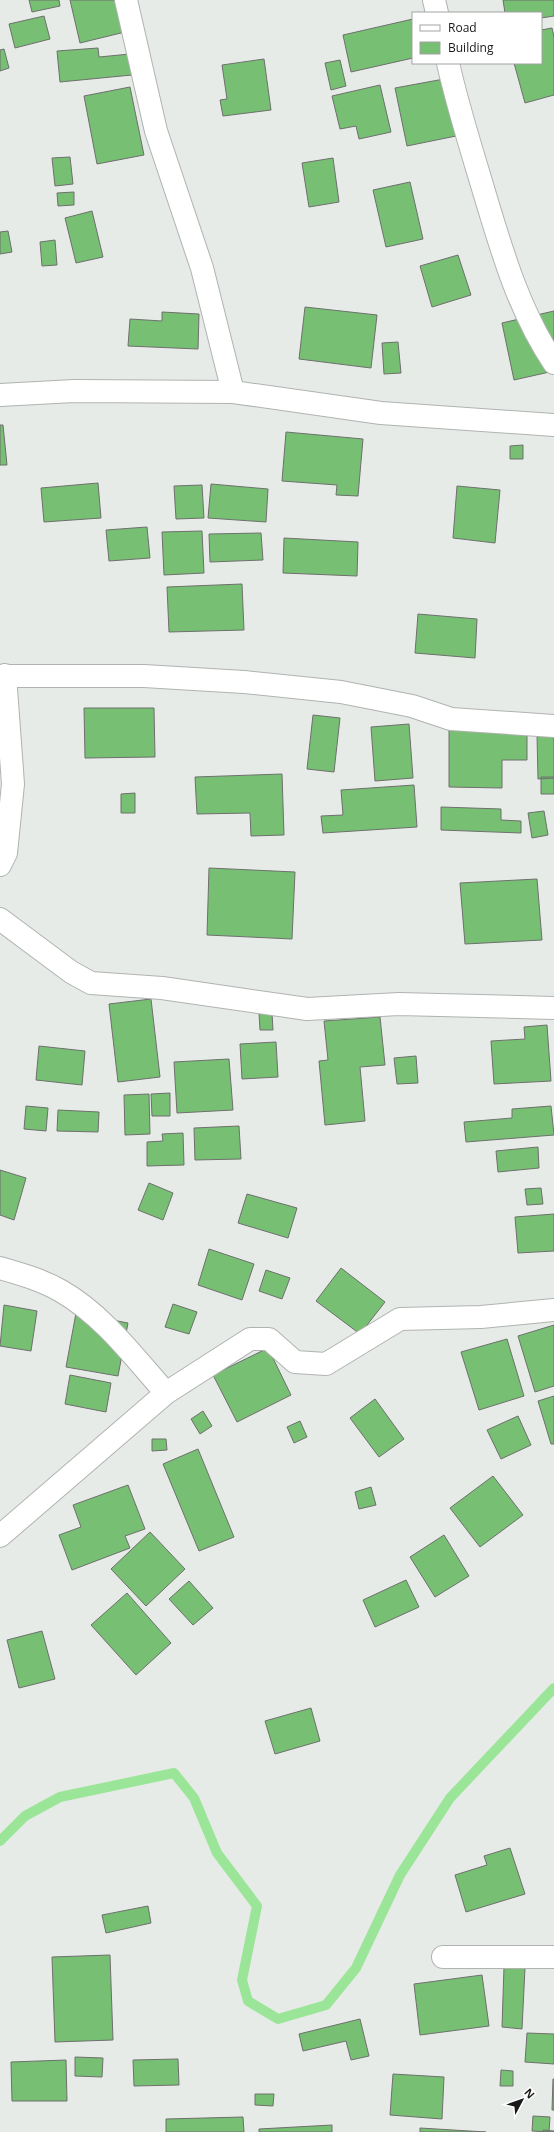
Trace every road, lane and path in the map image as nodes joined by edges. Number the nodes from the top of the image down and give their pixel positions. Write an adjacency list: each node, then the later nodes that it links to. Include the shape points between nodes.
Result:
1 (126, 0): 6 (street, via 156,131 202,268)
2 (434, 0): 3 (street)
3 (436, 12)
4 (448, 64): 5 (street, via 457,102 506,266 542,345)
5 (554, 363)
6 (233, 392): 7 (street, via 74,391); 8 (street, via 380,413)
7 (0, 395)
8 (554, 425)
9 (2, 675): 10 (street, via 144,676 244,682 341,692 412,706 451,719); 11 (street, via 13,784 6,853)
10 (554, 726)
11 (0, 865)
12 (0, 919): 13 (street, via 71,972 91,983 162,988 307,1009 399,1004)
13 (554, 1008)
14 (0, 1268): 16 (street, via 60,1290 84,1306 108,1328)
15 (554, 1310): 16 (street, via 400,1319 326,1364 295,1362 269,1340 250,1339)
16 (166, 1393): 17 (street)
17 (0, 1536)
18 (444, 1957): 19 (street)
19 (554, 1957)

